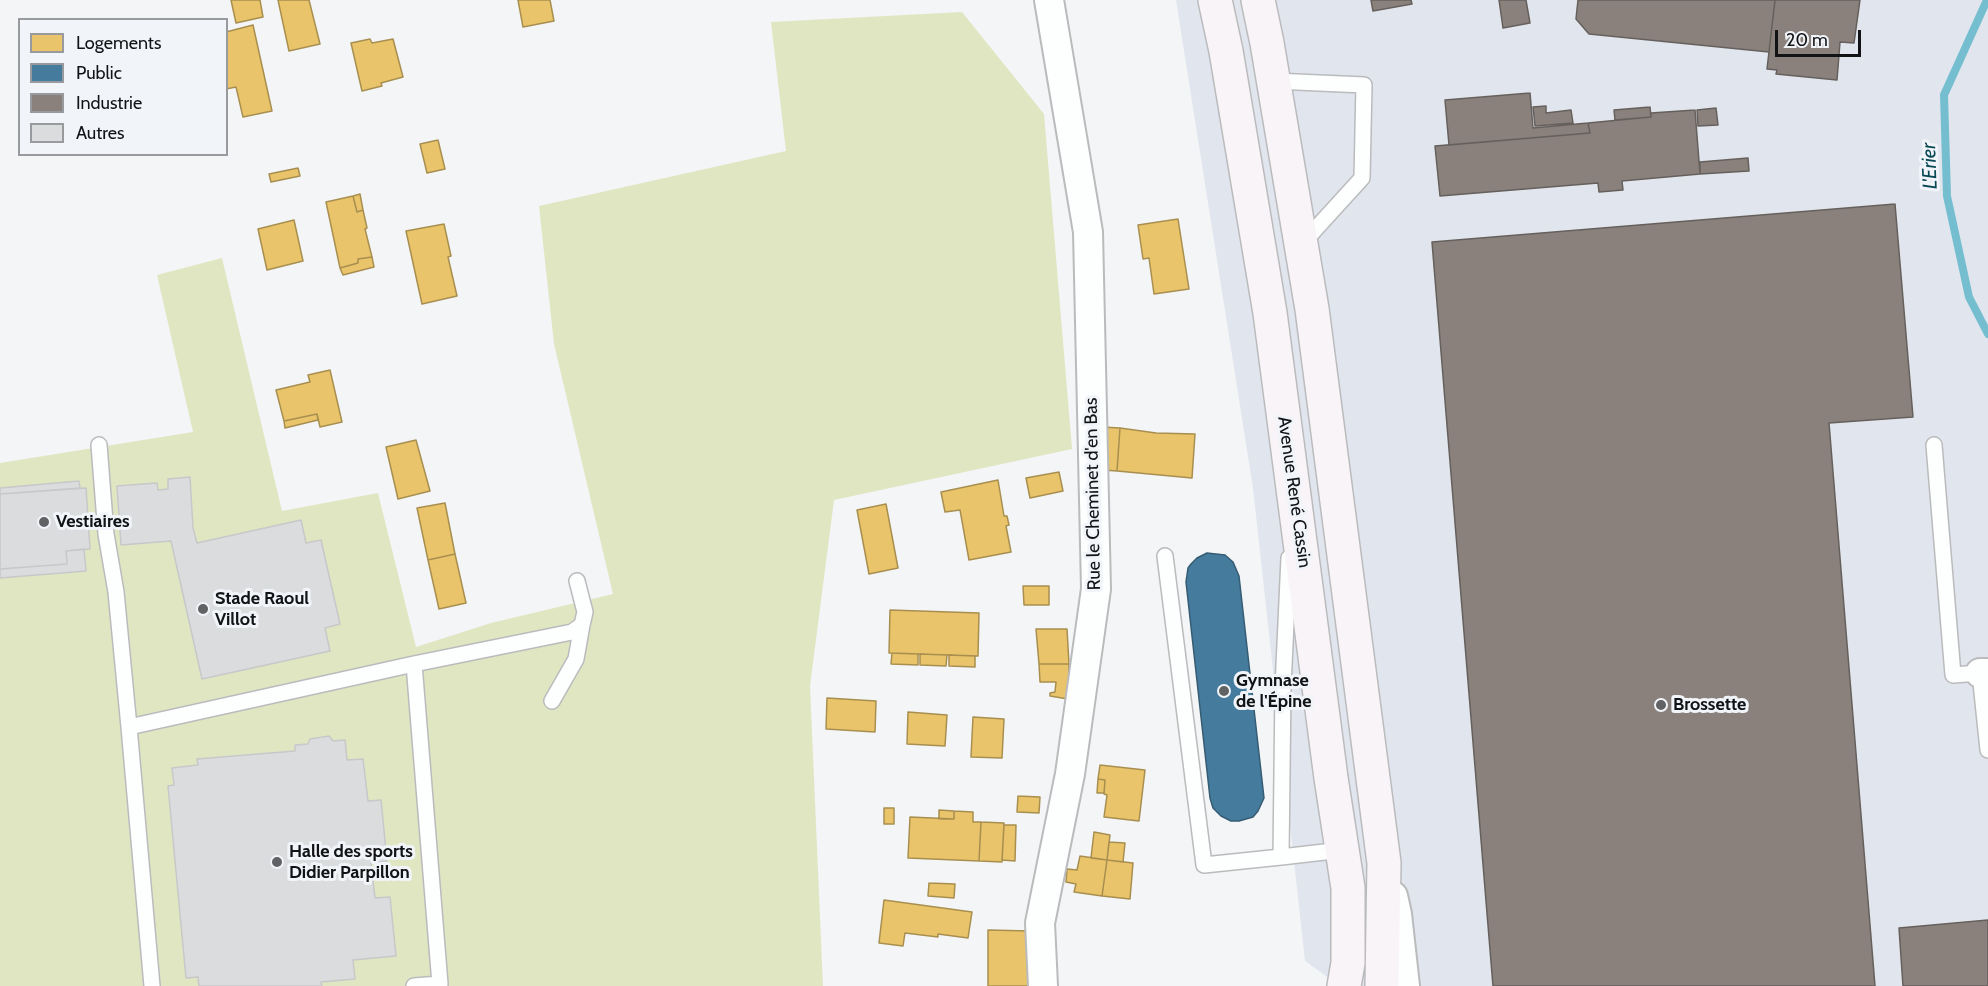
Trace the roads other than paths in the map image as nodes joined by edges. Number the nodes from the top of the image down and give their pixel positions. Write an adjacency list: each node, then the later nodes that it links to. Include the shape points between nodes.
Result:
1 (1049, 0): 22 (street, Rue le Cheminet d'en Bas, via 1088,232 1096,589 1070,774 1040,923)
2 (1215, 0): 8 (main road, Avenue René Cassin, via 1270,314)
3 (1258, 0): 4 (main road)
4 (1274, 81): 5 (main road); 5 (lane, via 1364,85 1362,178)
5 (1301, 244): 19 (main road)
6 (99, 445): 15 (lane)
7 (1934, 445): 13 (lane, via 1953,675)
8 (1293, 483): 17 (main road, Avenue René Cassin); 18 (lane, via 1282,687)
9 (1164, 556): 18 (lane, via 1204,865)
10 (577, 581): 11 (lane, via 585,612)
11 (582, 625): 12 (lane, via 572,632); 14 (lane, via 576,659)
12 (414, 664): 15 (lane); 21 (lane, via 440,984)
13 (1984, 673): 16 (lane)
14 (552, 701)
15 (129, 727): 20 (lane)
16 (1988, 750)
17 (1342, 850): 18 (lane); 23 (main road, Avenue René Cassin, via 1348,888 1348,963)
18 (1281, 857)
19 (1384, 863): 24 (main road); 25 (street, via 1397,914)
20 (152, 986)
21 (414, 986)
22 (1043, 986)
23 (1344, 986)
24 (1382, 986)
25 (1405, 986)

